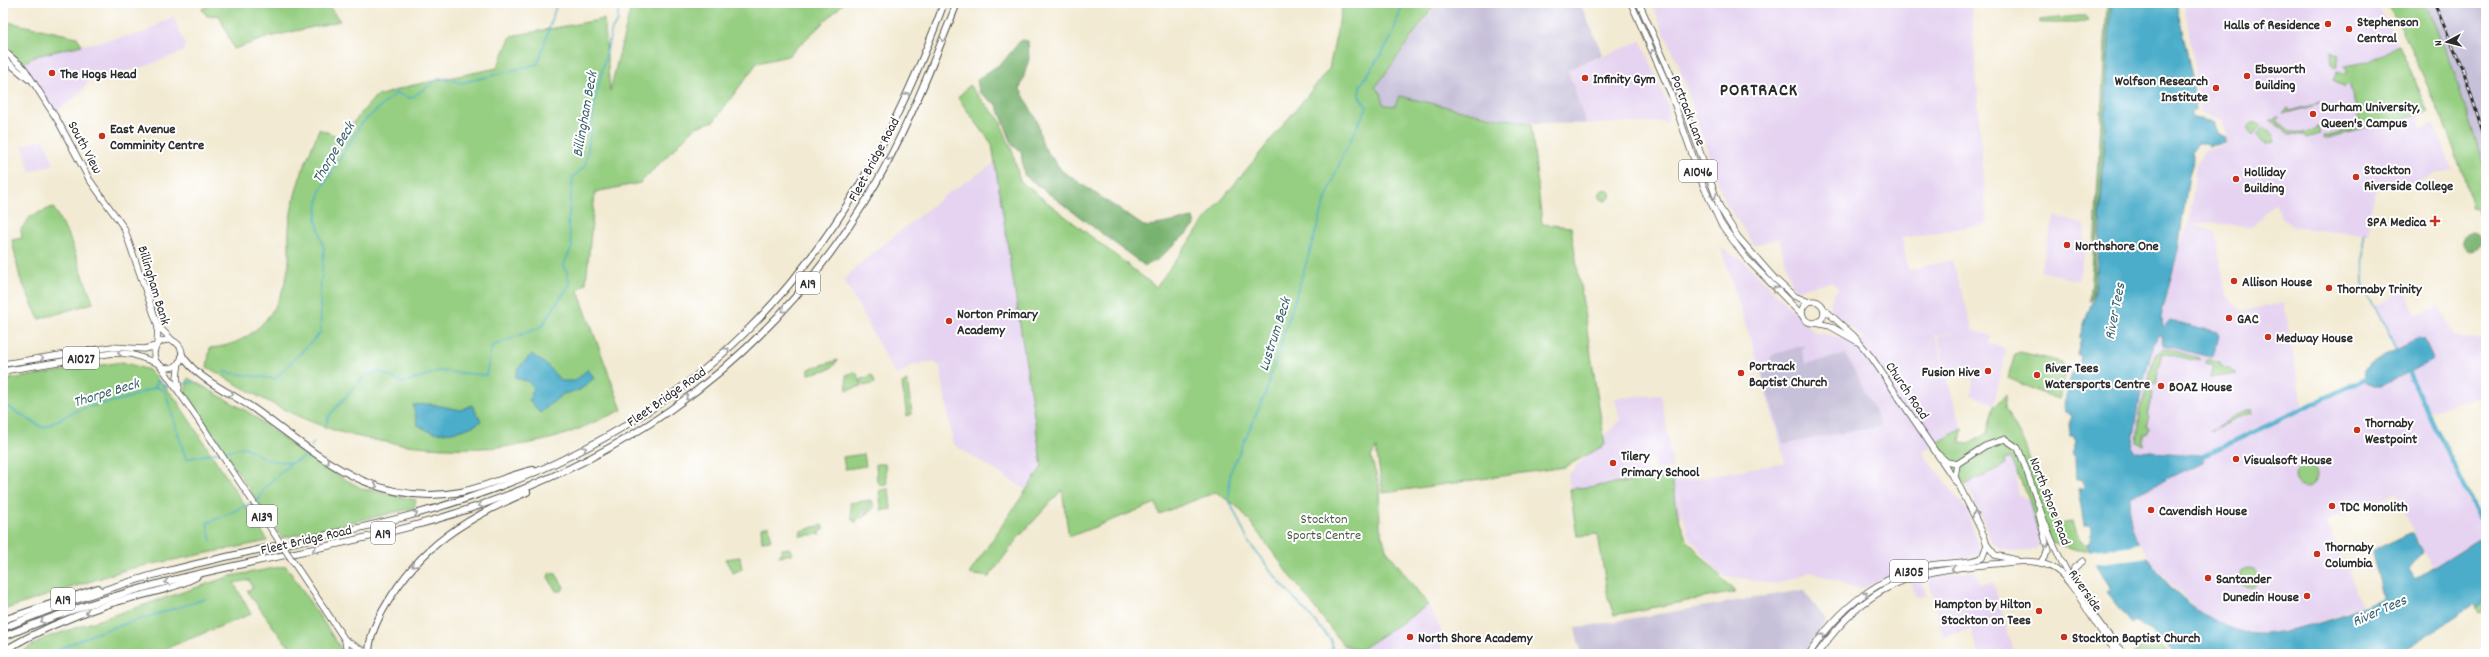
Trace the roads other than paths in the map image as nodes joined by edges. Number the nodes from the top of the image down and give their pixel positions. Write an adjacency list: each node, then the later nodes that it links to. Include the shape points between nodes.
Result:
1 (944, 3): 25 (highway, Fleet Bridge Road / A19, one-way to 1, via 624,427 681,388 729,349 784,293 819,249 866,178 900,111)
2 (957, 3): 26 (highway, Fleet Bridge Road / A19, one-way to 26, via 922,90 895,148 865,203 809,282 747,348 692,395 620,443)
3 (1630, 3): 11 (main road, Portrack Lane / A1046, one-way to 3, via 1746,258 1716,214 1702,185 1671,94)
4 (1639, 3): 9 (main road, Portrack Lane / A1046, one-way to 9, via 1679,93 1720,208 1738,237 1775,279 1794,296)
5 (3, 50): 7 (main road, via 24,68)
6 (3, 58): 7 (main road)
7 (31, 82): 8 (main road, South View, via 58,121 89,179 122,223)
8 (126, 233): 13 (main road, Billingham Bank)
9 (1809, 302): 10 (main road, A1046, via 1816,301); 11 (main road, via 1803,308)
10 (1824, 309): 12 (main road, via 1822,318); 15 (main road, Church Road / A1046)
11 (1803, 316): 12 (main road, A1046, via 1809,322)
12 (1815, 323): 15 (main road, Church Road / A1046, via 1830,326)
13 (158, 326): 14 (main road); 16 (main road, Billingham Bank)
14 (172, 340): 16 (main road, via 164,340); 17 (main road, via 180,347)
15 (1859, 343): 23 (main road, Church Road / A1046)
16 (157, 345): 19 (main road, A1027, one-way to 16, via 112,347 144,349); 20 (main road, via 154,355)
17 (182, 355): 18 (main road); 25 (highway, A19, one-way to 25, via 193,370 256,410 314,454 359,481 380,488 420,495 461,492)
18 (179, 362): 20 (main road, via 168,368); 22 (main road, A139, via 177,377)
19 (3, 364)
20 (159, 364): 21 (main road, A1027, one-way to 21, via 131,354 113,354); 22 (main road, A139)
21 (3, 371)
22 (180, 394): 40 (main road, A139, bridge)
23 (1936, 452): 24 (main road, Church Road / A1046, via 1946,462); 27 (main road, Church Road / A1046)
24 (1957, 464): 27 (main road, Church Road, via 1954,474); 28 (main road, North Shore Road, via 1996,441 2005,439 2018,448)
25 (549, 466): 36 (highway, Fleet Bridge Road / A19, one-way to 25, via 415,514 486,492)
26 (557, 476): 34 (highway, Fleet Bridge Road / A19, one-way to 34, via 495,500 409,527); 44 (highway, one-way to 44, via 450,532 412,566 379,618 371,635)
27 (1958, 486): 29 (main road, Church Road, one-way to 27, via 1979,523)
28 (2037, 501): 32 (main road, one-way to 32, via 2048,551); 33 (main road, North Shore Road)
29 (1987, 545): 30 (main road, Riverside / A1305, via 1995,554); 45 (main road, A1305, one-way to 29, via 1844,611 1872,589 1906,572 1977,560 1982,558)
30 (2019, 561): 32 (main road, Riverside / A1305); 46 (main road, Riverside / A1305, one-way to 46, via 1924,573 1900,580 1860,606)
31 (2083, 561): 35 (main road, via 2074,568)
32 (2041, 562): 47 (main road, Riverside / A1305, via 2064,577 2101,634)
33 (2063, 562): 35 (main road, Riverside)
34 (205, 573): 39 (highway, A19, one-way to 39, via 89,604); 42 (highway, one-way to 42, via 180,585 109,604 38,632)
35 (2073, 579): 48 (main road, Riverside, via 2105,631)
36 (125, 583): 37 (highway, A19, via 91,589); 38 (highway, A19)
37 (3, 620)
38 (3, 628)
39 (3, 637)
40 (345, 640): 41 (main road, A139); 43 (main road, A139)
41 (362, 649): 43 (main road, A139); 44 (main road, A139)
42 (3, 651)
43 (348, 654)
44 (369, 654)
45 (1809, 654)
46 (1817, 654)
47 (2119, 654)
48 (2126, 654)

